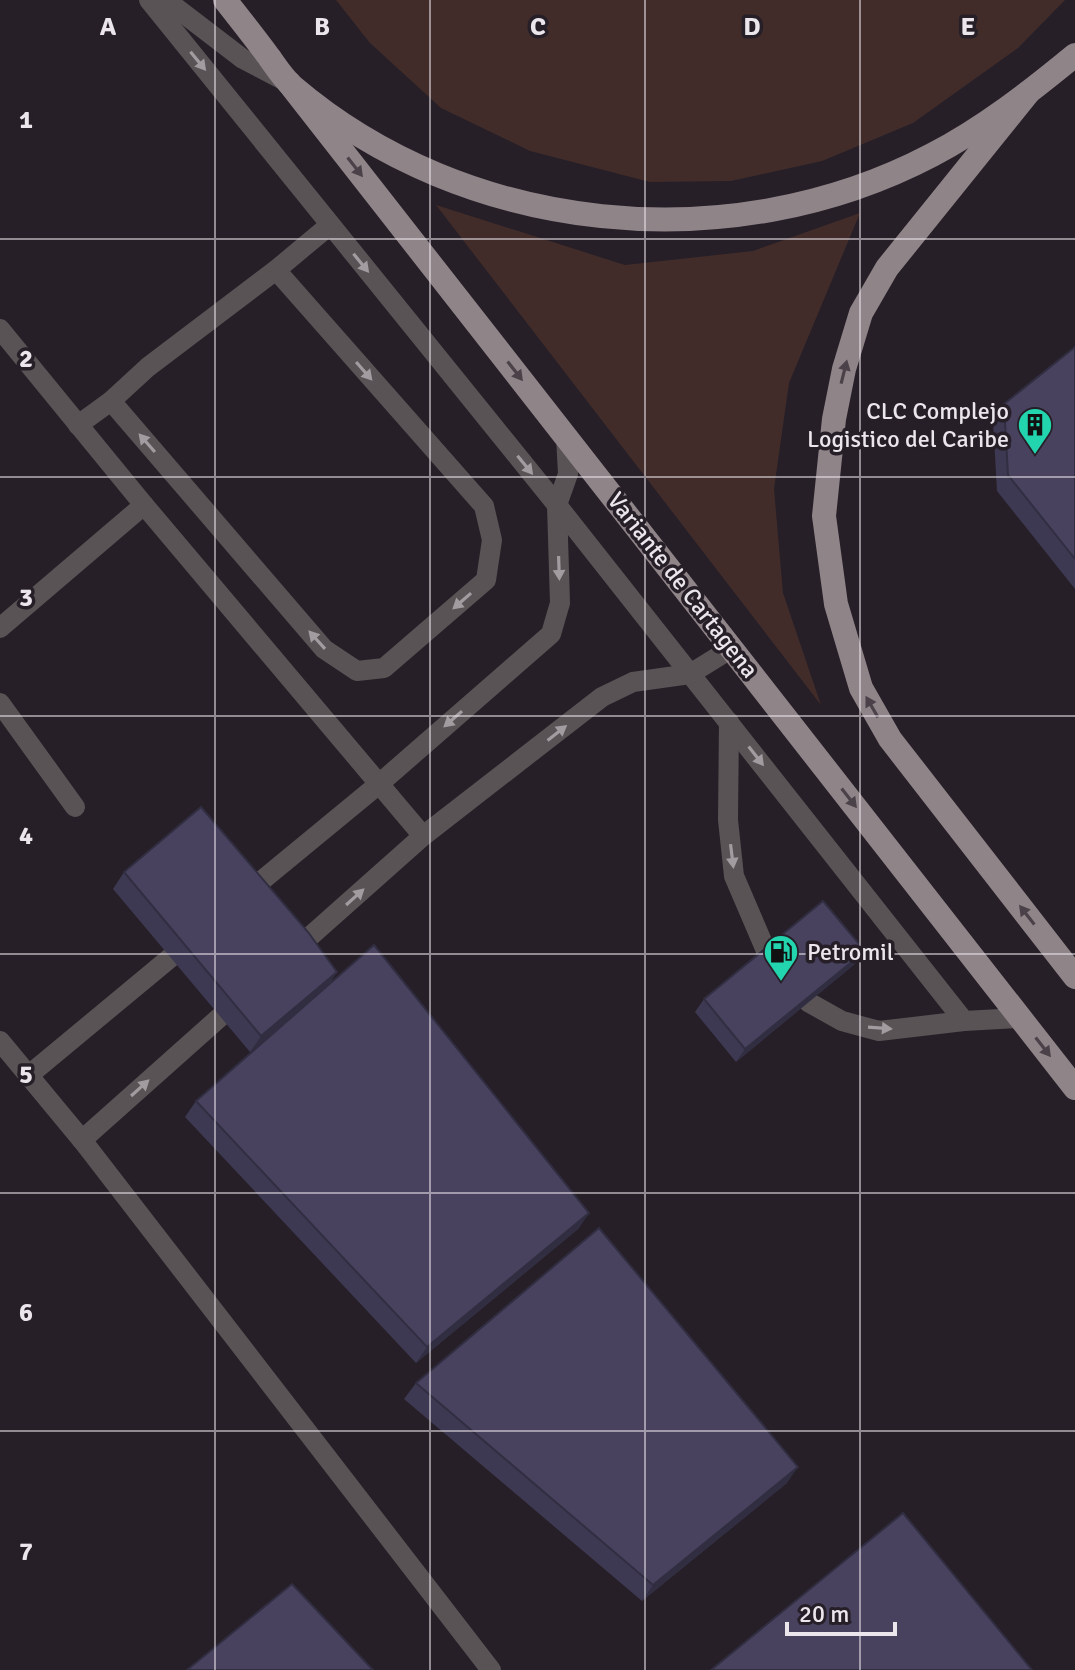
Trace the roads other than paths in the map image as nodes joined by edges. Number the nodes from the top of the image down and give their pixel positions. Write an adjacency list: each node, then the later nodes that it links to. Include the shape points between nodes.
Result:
1 (149, 0): 7 (lane, one-way to 7)
2 (166, 0): 5 (lane, via 243,59)
3 (225, 0): 5 (main road)
4 (1075, 55): 6 (main road)
5 (289, 83): 6 (main road, via 334,118 435,173 544,208 657,220 771,211 827,198 932,155); 12 (main road, Variante de Cartagena, one-way to 12)
6 (1028, 93): 27 (main road, one-way to 6, via 890,739 861,688 836,604 824,516 834,419 861,313 887,268)
7 (330, 225): 8 (lane); 14 (lane, one-way to 14)
8 (276, 270): 10 (lane); 10 (lane, one-way to 10, via 484,506 492,540 486,580 384,668 357,671 324,649)
9 (0, 329): 11 (lane)
10 (111, 401): 11 (lane)
11 (78, 425): 13 (lane)
12 (566, 436): 14 (lane, via 568,474); 16 (main road, Variante de Cartagena)
13 (144, 505): 15 (lane); 20 (lane)
14 (557, 505): 17 (lane); 20 (lane, one-way to 20, via 560,603 551,634)
15 (0, 628)
16 (732, 648): 17 (lane); 30 (main road, Variante de Cartagena, one-way to 30)
17 (690, 674): 19 (lane); 22 (lane, one-way to 17, via 602,697 633,682)
18 (0, 703): 21 (lane)
19 (729, 722): 25 (lane, one-way to 25, via 728,820 734,876); 31 (lane, one-way to 31)
20 (379, 784): 22 (lane); 23 (lane)
21 (75, 807)
22 (423, 836): 24 (lane, one-way to 22)
23 (249, 891)
24 (297, 948)
25 (767, 953)
26 (170, 958): 33 (lane)
27 (1075, 977)
28 (808, 1002): 31 (lane, one-way to 31, via 842,1021 879,1031)
29 (220, 1017): 35 (lane, one-way to 29)
30 (1020, 1018): 31 (lane); 34 (main road, Variante de Cartagena, one-way to 34)
31 (964, 1021)
32 (0, 1041): 33 (lane)
33 (29, 1075): 35 (lane)
34 (1075, 1088)
35 (82, 1140): 36 (lane)
36 (491, 1670)

